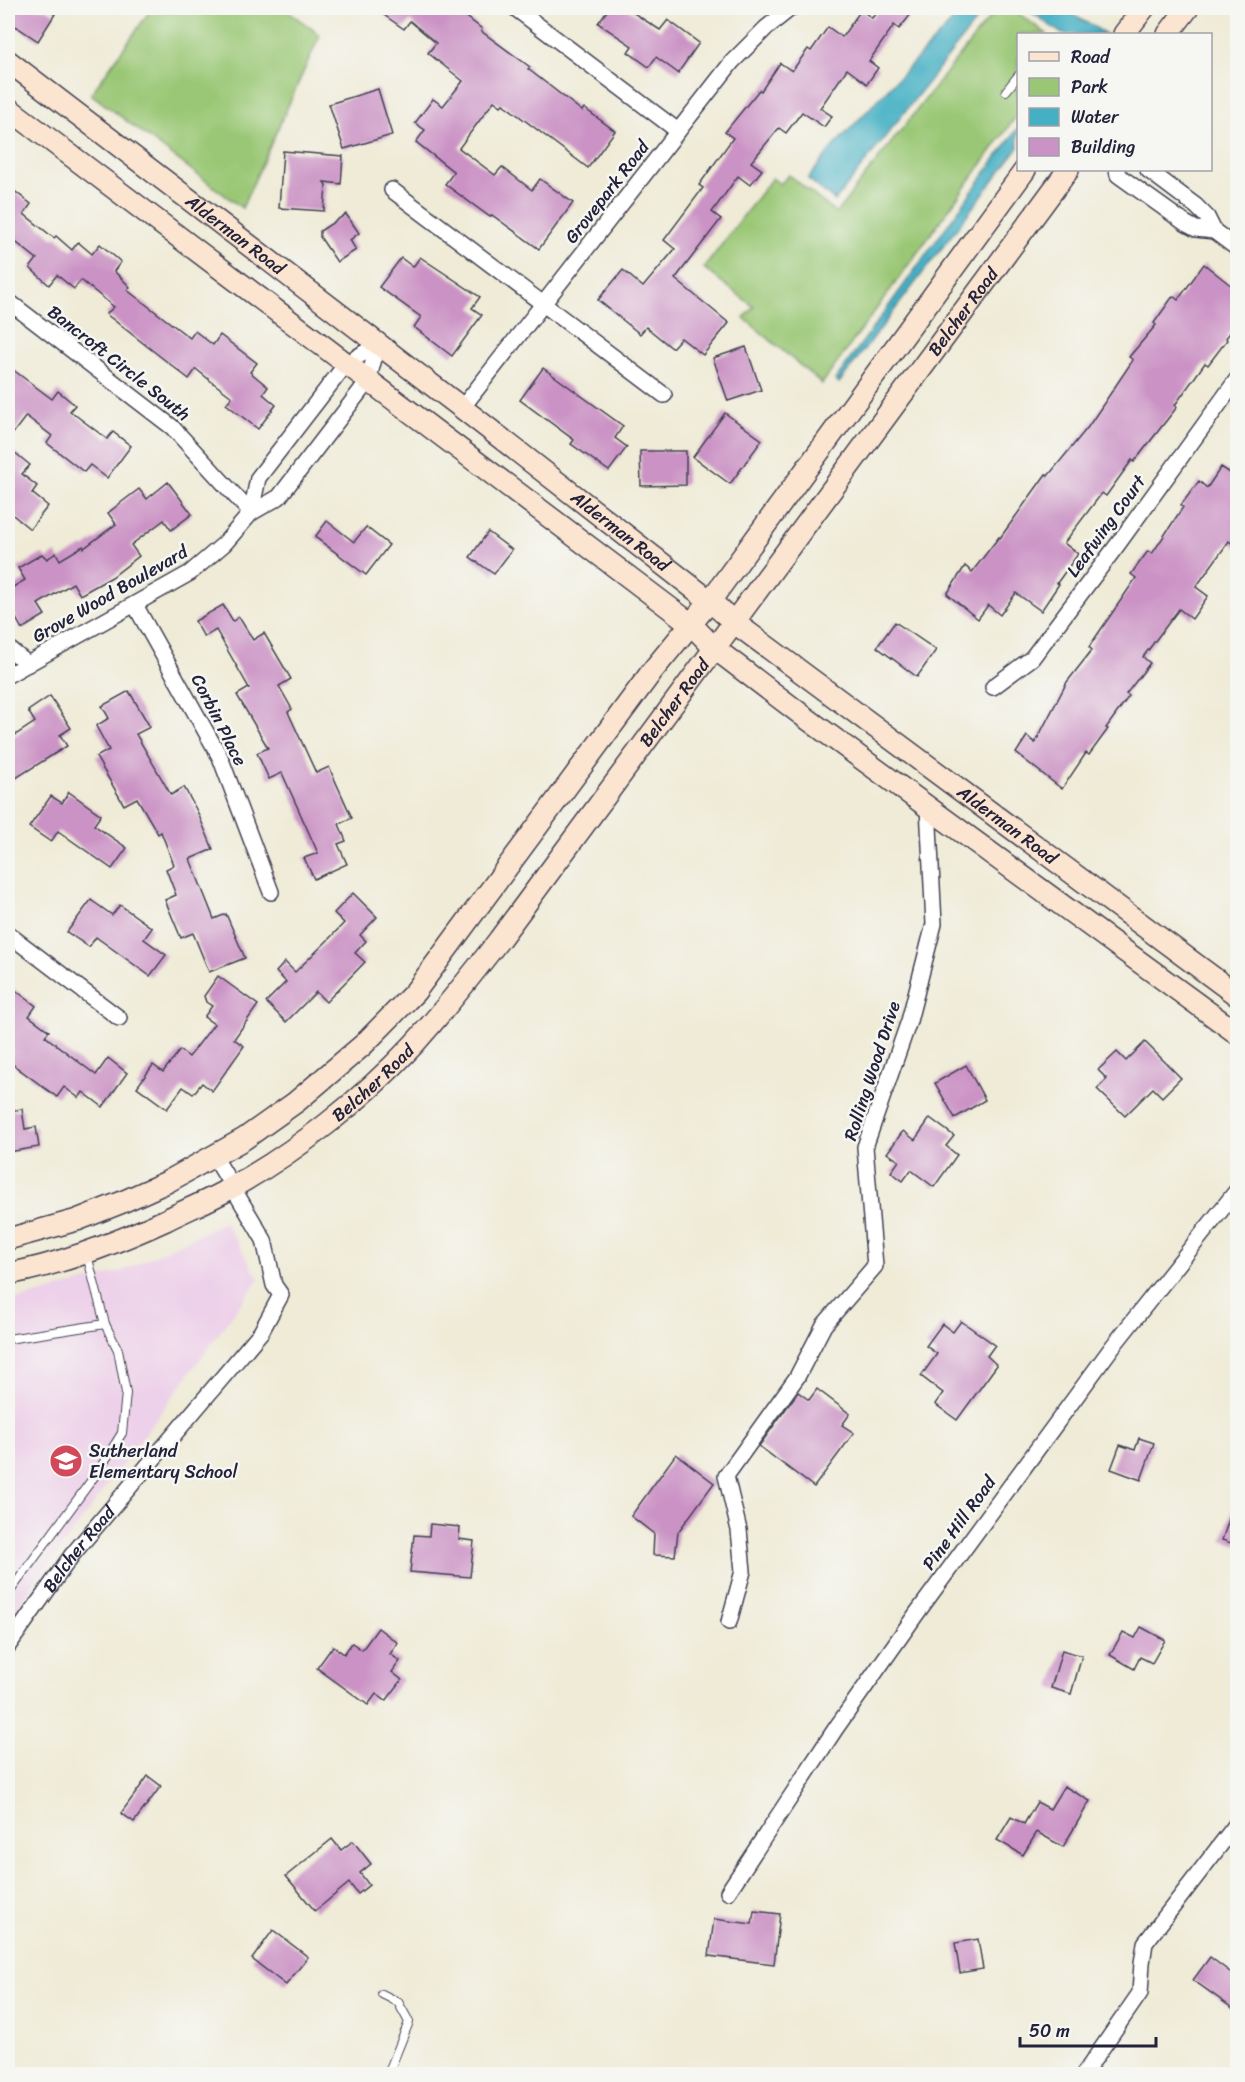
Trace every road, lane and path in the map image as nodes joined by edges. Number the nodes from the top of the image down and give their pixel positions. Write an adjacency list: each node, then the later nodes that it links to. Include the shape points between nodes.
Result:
1 (515, 8): 11 (street)
2 (791, 8): 11 (street, Grovepark Road, via 732,62)
3 (1144, 8): 5 (main road)
4 (1188, 8): 6 (main road)
5 (1125, 33)
6 (1169, 33)
7 (8, 61): 23 (main road, Alderman Road)
8 (1017, 77): 9 (lane)
9 (1006, 91)
10 (8, 108): 24 (main road, Alderman Road)
11 (678, 130): 22 (street, Grovepark Road)
12 (1024, 171): 30 (main road, Belcher Road)
13 (1067, 171): 32 (main road, Belcher Road)
14 (1117, 171): 18 (street)
15 (1149, 171): 17 (street)
16 (392, 190): 22 (street)
17 (1183, 195): 18 (street); 19 (street, via 1207,217)
18 (1170, 213): 19 (street, via 1197,229)
19 (1214, 231): 20 (street)
20 (1238, 249)
21 (8, 301): 29 (street, Bancroft Circle South, via 172,427)
22 (545, 304): 27 (street); 28 (street, Grovepark Road)
23 (378, 344): 24 (street, Grove Wood Boulevard); 26 (street, Grove Wood Boulevard); 28 (main road, Alderman Road)
24 (346, 364): 26 (main road, Alderman Road); 29 (street, Grove Wood Boulevard, via 258,478)
25 (1238, 378): 38 (street, Leafwing Court, via 1032,658)
26 (368, 381): 29 (street, Grove Wood Boulevard, via 279,497); 33 (main road, Alderman Road)
27 (664, 395)
28 (462, 408): 30 (main road, Alderman Road)
29 (251, 513): 31 (street, Grove Wood Boulevard, via 224,544 190,573)
30 (710, 601): 32 (main road, Alderman Road); 33 (main road, Belcher Road)
31 (135, 605): 36 (street, Grove Wood Boulevard); 40 (street, Corbin Place, via 220,757)
32 (735, 623): 35 (main road, Belcher Road); 42 (main road, Alderman Road)
33 (691, 624): 35 (main road, Alderman Road); 45 (main road, Belcher Road, via 415,992 363,1045 296,1102)
34 (8, 648): 36 (street)
35 (714, 648): 39 (main road, Alderman Road); 46 (main road, Belcher Road, via 459,993 411,1047 308,1138)
36 (28, 664): 37 (street, Grove Wood Boulevard)
37 (8, 675)
38 (993, 687)
39 (928, 807): 44 (main road, Alderman Road); 55 (street, Rolling Wood Drive, via 934,924 909,1021 865,1147 875,1266 824,1325 797,1377 726,1476 739,1530 742,1571)
40 (270, 892)
41 (8, 934): 43 (street)
42 (1238, 996)
43 (119, 1018)
44 (1238, 1034)
45 (214, 1156): 46 (street, Belcher Road); 48 (main road, Belcher Road, via 167,1182)
46 (231, 1188): 50 (main road, Belcher Road); 56 (street, Belcher Road, via 264,1240 274,1285 281,1295 261,1332 72,1555)
47 (1238, 1189): 58 (street, Pine Hill Road, via 1113,1346 917,1613)
48 (77, 1220): 49 (main road, Belcher Road); 50 (main road)
49 (8, 1239)
50 (86, 1253): 51 (main road, Belcher Road); 52 (lane)
51 (8, 1274)
52 (105, 1324): 53 (lane); 54 (lane, via 118,1350 126,1393 122,1432 99,1470)
53 (8, 1339)
54 (8, 1594)
55 (729, 1622)
56 (8, 1646)
57 (1238, 1822): 61 (street, via 1145,1943 1140,1993)
58 (728, 1892)
59 (382, 1994): 60 (lane, via 398,2002 409,2022)
60 (388, 2074)
61 (1084, 2074)

